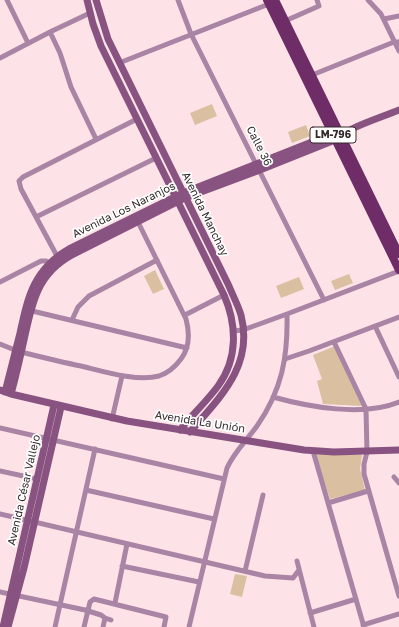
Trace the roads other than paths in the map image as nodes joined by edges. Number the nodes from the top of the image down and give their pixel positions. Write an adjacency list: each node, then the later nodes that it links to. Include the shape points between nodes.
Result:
1 (7, 0): 15 (street)
2 (87, 0): 8 (street, Avenida Manchay)
3 (96, 0): 18 (street, Avenida Manchay, via 105,33)
4 (178, 0): 13 (street, Calle 36)
5 (316, 0): 11 (street, via 319,6)
6 (368, 0): 10 (street)
7 (270, 1): 11 (main road, LM-796); 13 (street); 22 (main road, LM-796)
8 (90, 13): 12 (street); 21 (street, Avenida Manchay, via 101,46)
9 (399, 16): 10 (street)
10 (384, 20): 14 (street)
11 (285, 21): 19 (main road, LM-796)
12 (50, 32): 15 (street); 23 (street, via 71,87)
13 (191, 34): 18 (street); 25 (street, Calle 36)
14 (397, 42): 16 (street); 19 (street)
15 (28, 43): 17 (street)
16 (399, 51)
17 (0, 58)
18 (119, 63): 26 (street, Avenida Manchay)
19 (312, 75): 22 (main road, LM-796)
20 (399, 110): 22 (street, Avenida Los Naranjos)
21 (137, 118): 23 (street); 24 (street, Avenida Manchay)
22 (336, 136): 25 (street, Avenida Los Naranjos); 30 (main road, LM-796); 34 (main road, LM-796)
23 (96, 139): 28 (street, via 19,181)
24 (156, 158): 27 (street, Avenida Manchay); 28 (street)
25 (258, 167): 26 (street, Avenida Los Naranjos); 37 (street, Calle 36)
26 (184, 196): 27 (street, Avenida Los Naranjos); 44 (street, Avenida Manchay, via 236,303)
27 (176, 199): 29 (street, Avenida Los Naranjos); 31 (street, Avenida Los Naranjos); 36 (street, Avenida Manchay)
28 (36, 217): 31 (street)
29 (138, 222): 32 (street); 38 (street, Avenida Los Naranjos, via 72,254 56,266 40,286)
30 (399, 254)
31 (57, 256): 33 (street, Avenida Los Naranjos)
32 (157, 260): 40 (street); 42 (street, via 89,296 78,307)
33 (50, 262): 35 (street, via 41,261); 38 (street, Avenida Los Naranjos, via 34,283 29,295)
34 (399, 270): 37 (street)
35 (0, 282)
36 (224, 295): 40 (street); 45 (street, Avenida Manchay, via 232,317)
37 (324, 300): 39 (street)
38 (28, 310): 42 (street); 49 (street, Avenida Los Naranjos)
39 (287, 314): 44 (street); 50 (street)
40 (185, 315): 48 (street, via 189,339)
41 (399, 317): 43 (street)
42 (72, 320): 48 (street)
43 (375, 326): 46 (street); 52 (street)
44 (243, 330): 45 (street); 61 (street, Avenida Manchay, via 241,353 232,381)
45 (233, 332): 60 (street, Avenida Manchay, via 230,360 222,379)
46 (334, 342): 50 (street); 57 (street)
47 (0, 344): 49 (street)
48 (187, 348): 51 (street, via 176,365 161,375)
49 (18, 351): 51 (street); 53 (street, Avenida Los Naranjos)
50 (285, 359): 54 (street)
51 (122, 376): 58 (street)
52 (399, 376)
53 (6, 392): 56 (street, Avenida La Unión)
54 (273, 397): 57 (street, via 307,406); 63 (street)
55 (399, 402): 57 (street)
56 (58, 406): 58 (street, Avenida La Unión); 62 (street, Avenida César Vallejo)
57 (366, 409): 67 (street)
58 (112, 419): 60 (street, Avenida La Unión)
59 (0, 428): 62 (street)
60 (180, 430): 61 (street, Avenida La Unión)
61 (190, 432): 63 (street, Avenida La Unión)
62 (50, 439): 64 (street); 70 (street, Avenida César Vallejo); 79 (street, Avenida César Vallejo)
63 (246, 440): 65 (street, Avenida La Unión); 71 (street, via 231,459)
64 (95, 449): 71 (street); 73 (street)
65 (313, 451): 67 (street, Avenida La Unión); 76 (street)
66 (398, 451): 67 (street, Avenida La Unión)
67 (367, 452): 74 (street, via 363,471)
68 (0, 471): 70 (street)
69 (394, 477): 72 (street)
70 (37, 479): 79 (street, Avenida César Vallejo)
71 (224, 479): 78 (street)
72 (399, 483)
73 (86, 490): 78 (street); 80 (street)
74 (368, 491): 76 (street); 90 (street)
75 (263, 495): 86 (street)
76 (328, 503): 91 (street)
77 (0, 514): 79 (street)
78 (214, 519): 82 (street)
79 (31, 521): 80 (street); 89 (street, Avenida César Vallejo)
80 (76, 532): 81 (street); 93 (street)
81 (127, 544): 82 (street); 84 (street)
82 (204, 561): 86 (street); 87 (street)
83 (297, 561): 85 (street)
84 (122, 566): 87 (street); 92 (street)
85 (299, 570): 86 (street, via 292,578); 95 (street)
86 (245, 571)
87 (200, 582): 106 (street)
88 (0, 592): 89 (street)
89 (13, 595): 93 (street); 100 (street, Avenida César Vallejo); 101 (street, Avenida César Vallejo)
90 (399, 596)
91 (356, 599): 95 (street); 99 (street)
92 (115, 603): 94 (street, via 94,599); 105 (street, via 166,617)
93 (60, 606): 94 (street); 102 (street)
94 (87, 611): 97 (street); 103 (street)
95 (310, 613): 107 (street)
96 (399, 614): 99 (street)
97 (105, 618): 98 (street); 104 (street)
98 (111, 620)
99 (364, 626)
100 (2, 627)
101 (8, 627)
102 (55, 627)
103 (84, 627)
104 (103, 627)
105 (164, 627)
106 (189, 627)
107 (314, 627)

